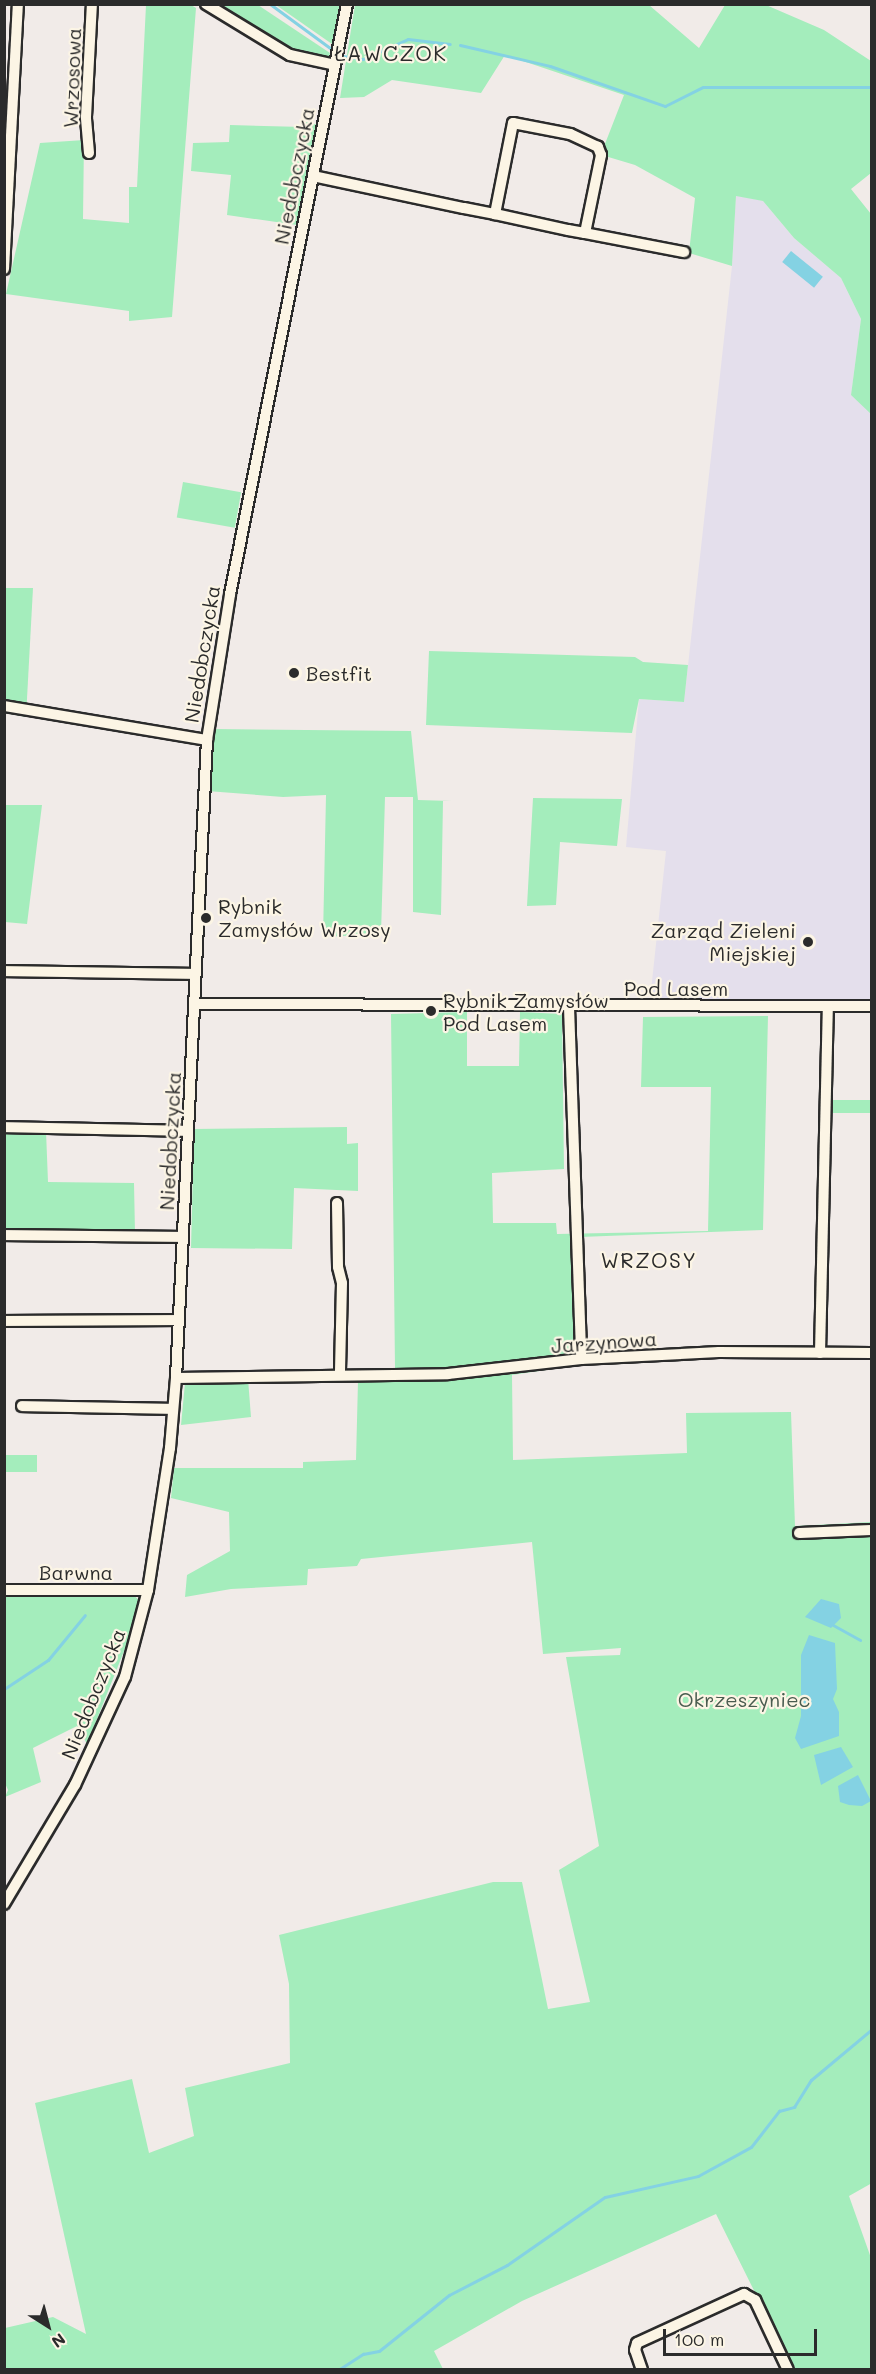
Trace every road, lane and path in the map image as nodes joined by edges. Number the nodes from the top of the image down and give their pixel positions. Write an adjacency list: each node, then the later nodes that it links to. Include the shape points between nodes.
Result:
1 (18, 4): 11 (street)
2 (92, 4): 6 (street, Wrzosowa, via 86,117)
3 (206, 4): 5 (street, via 291,55)
4 (347, 4): 5 (street, Niedobczycka)
5 (335, 65): 7 (street, Niedobczycka)
6 (89, 153)
7 (313, 176): 8 (street); 13 (street, Niedobczycka, via 230,594)
8 (495, 214): 9 (street); 9 (street, via 513,123 563,132 584,139 600,151)
9 (585, 233): 10 (street)
10 (684, 252)
11 (4, 269)
12 (4, 706): 13 (street)
13 (207, 740): 15 (street, Niedobczycka)
14 (4, 971): 15 (street)
15 (195, 974): 16 (street, Niedobczycka)
16 (194, 1004): 19 (street, Pod Lasem); 21 (street, Niedobczycka)
17 (828, 1006): 18 (street, Pod Lasem); 19 (street, Pod Lasem); 27 (street)
18 (872, 1006)
19 (569, 1007): 29 (street)
20 (4, 1127): 21 (street)
21 (188, 1131): 24 (street, Niedobczycka)
22 (337, 1203): 30 (street, via 342,1283)
23 (4, 1235): 24 (street)
24 (183, 1237): 25 (street, Niedobczycka)
25 (179, 1320): 26 (street); 31 (street, Niedobczycka)
26 (4, 1321)
27 (820, 1353): 28 (street, Jarzynowa); 29 (street, Jarzynowa, via 719,1352)
28 (872, 1353)
29 (581, 1359): 30 (street, Jarzynowa, via 482,1373)
30 (339, 1373): 31 (street, Jarzynowa)
31 (176, 1378): 33 (street, Niedobczycka)
32 (22, 1406): 33 (street)
33 (173, 1408): 37 (street, Niedobczycka)
34 (872, 1530): 35 (street)
35 (799, 1533)
36 (4, 1590): 37 (street, Barwna)
37 (148, 1590): 38 (street, Niedobczycka, via 125,1677 75,1785)
38 (4, 1904)
39 (642, 2370): 40 (street, via 634,2350 637,2343 744,2294 755,2300)
40 (788, 2370)

